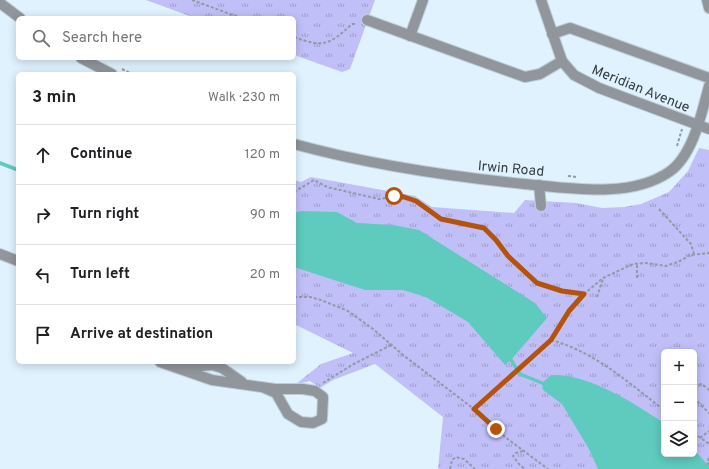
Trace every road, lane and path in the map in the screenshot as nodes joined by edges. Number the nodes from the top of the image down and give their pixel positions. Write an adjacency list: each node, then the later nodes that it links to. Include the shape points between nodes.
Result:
1 (192, 0): 8 (path)
2 (423, 0): 11 (street)
3 (541, 0): 10 (street, Meridian Avenue)
4 (707, 0): 6 (street)
5 (0, 3): 7 (street)
6 (709, 8)
7 (17, 16)
8 (236, 16)
9 (363, 22): 11 (street); 12 (path, via 352,24 333,41 315,44)
10 (552, 34): 14 (street, Meridian Avenue); 16 (street, via 570,28)
11 (410, 36): 14 (street, via 526,77 540,74)
12 (296, 38)
13 (86, 60): 15 (street)
14 (562, 61): 18 (street, Meridian Avenue, via 574,75 583,80)
15 (114, 70)
16 (709, 78)
17 (709, 86): 18 (street, Irwin Road)
18 (698, 126): 19 (street, Meridian Avenue); 25 (street, Irwin Road, via 684,158 660,181 625,188 589,189)
19 (709, 129)
20 (679, 136): 22 (path)
21 (296, 145): 25 (street, Irwin Road, via 395,168 452,177)
22 (676, 152)
23 (562, 176): 24 (path)
24 (583, 178)
25 (539, 185): 27 (street)
26 (296, 191): 36 (path, via 314,180 327,186 379,199 400,196 409,198 441,219 484,228 508,256 537,283 562,291)
27 (541, 206)
28 (659, 209): 31 (path, via 691,244)
29 (709, 253): 31 (path)
30 (0, 254): 32 (street)
31 (694, 254): 33 (path, via 666,266)
32 (16, 260)
33 (637, 264): 34 (path, via 621,268); 35 (path)
34 (604, 278): 36 (path); 38 (path)
35 (637, 278)
36 (584, 294): 39 (path, via 569,311)
37 (296, 297): 40 (path, via 310,297 333,304 373,329)
38 (597, 297)
39 (551, 340): 49 (path, via 565,344 604,364); 50 (path)
40 (391, 345): 47 (path, via 340,372); 50 (path)
41 (165, 364): 42 (street)
42 (176, 368): 43 (street, via 212,380); 43 (street, via 222,368)
43 (247, 385): 45 (street)
44 (697, 385): 46 (path, via 702,384)
45 (262, 387): 47 (street); 47 (street, via 276,393 288,414 301,422 313,423 322,419 323,397)
46 (709, 390)
47 (312, 391)
48 (697, 401): 51 (path)
49 (661, 408)
50 (474, 409): 56 (path, via 504,437)
51 (709, 413)
52 (709, 431): 54 (path)
53 (697, 436): 54 (path)
54 (700, 438): 55 (path)
55 (709, 444)
56 (524, 451): 61 (path, via 516,452 513,456); 62 (path)
57 (709, 458): 58 (path)
58 (709, 466)
59 (450, 469): 60 (path, via 452,460 456,457 464,459)
60 (475, 469)
61 (525, 469)
62 (548, 469)

